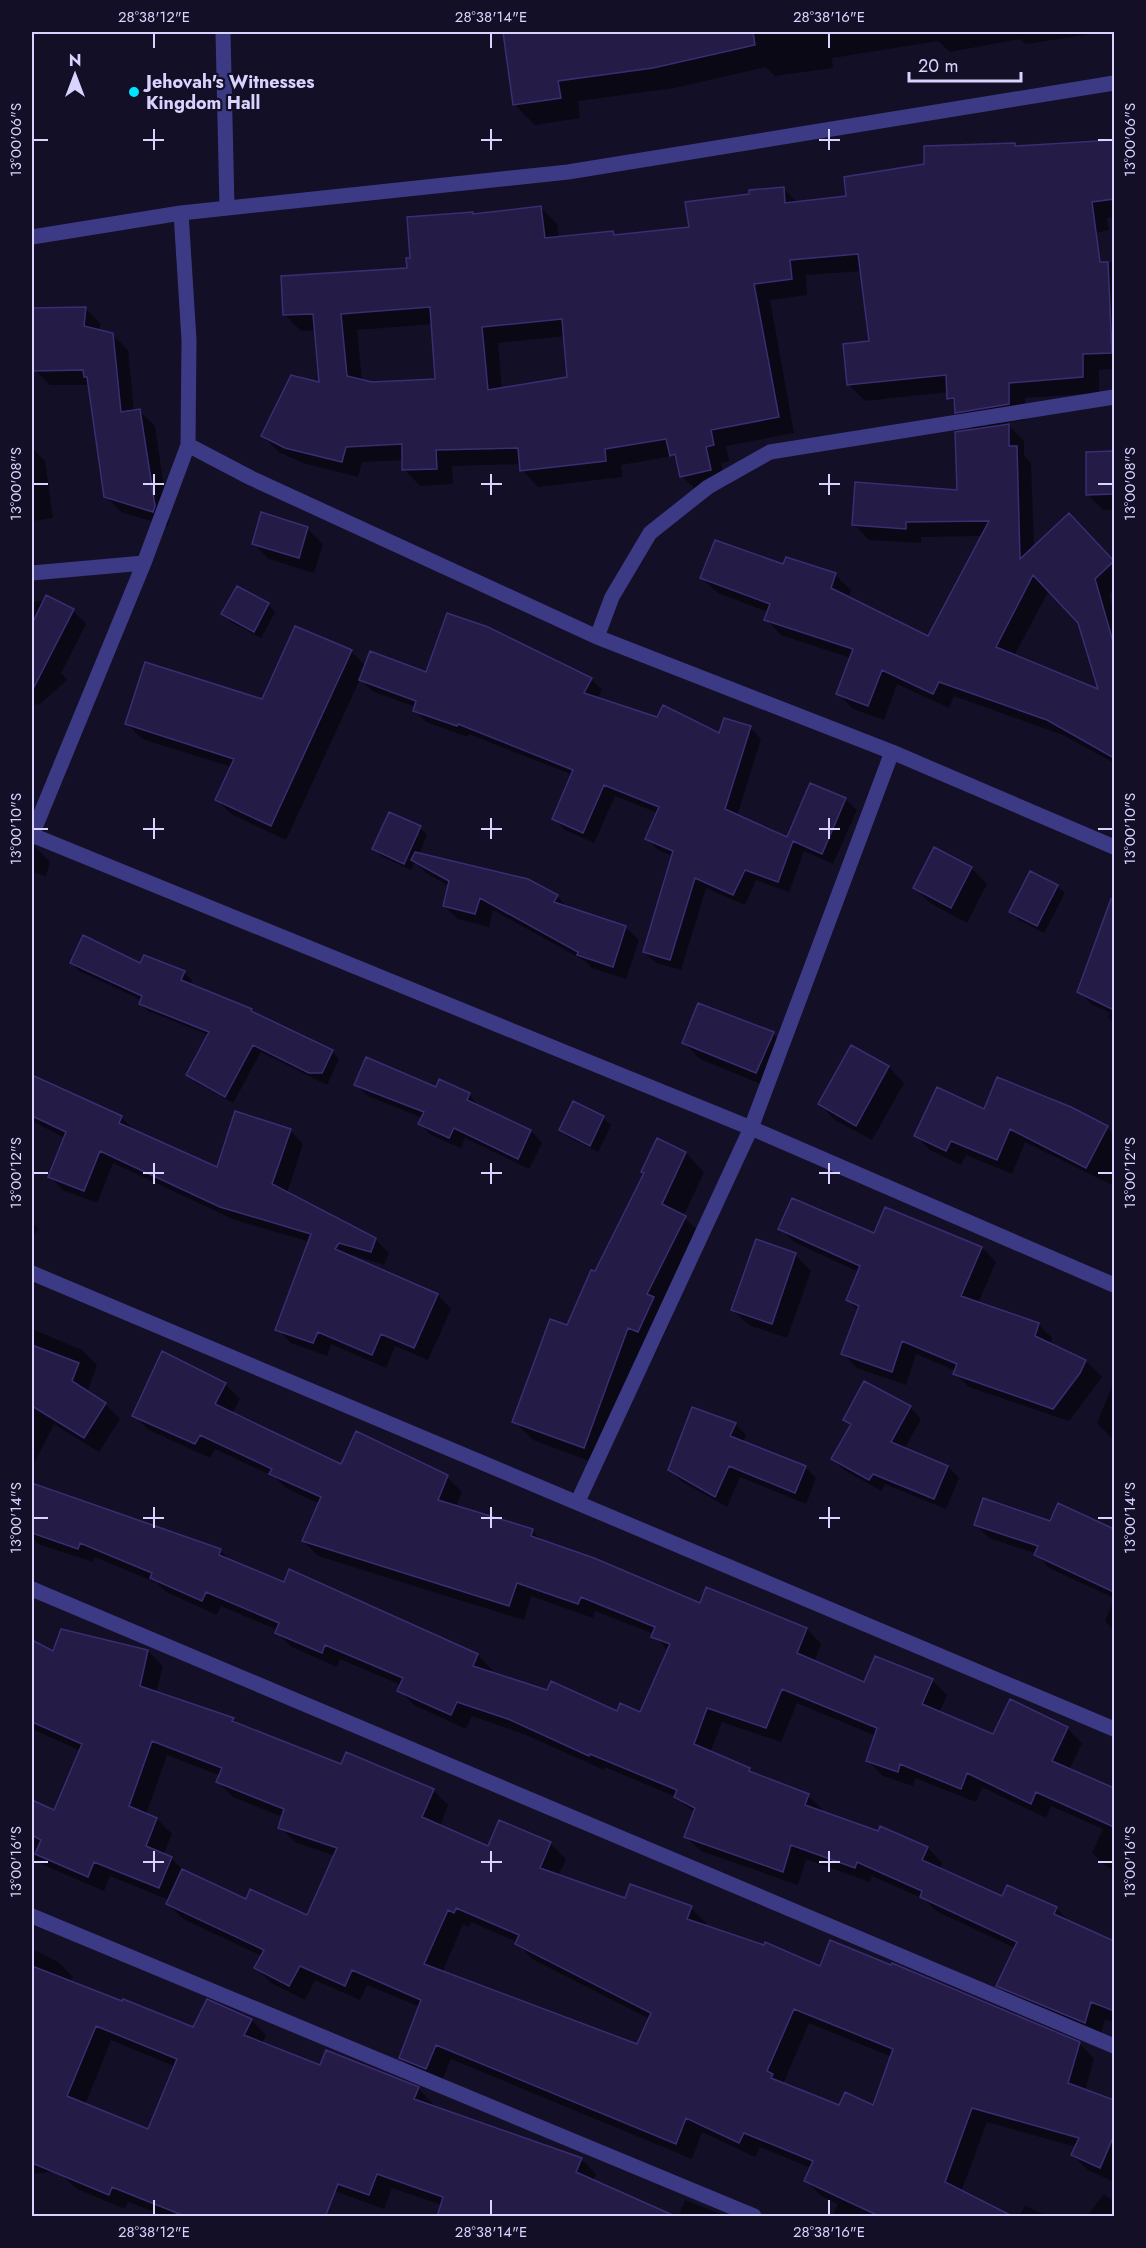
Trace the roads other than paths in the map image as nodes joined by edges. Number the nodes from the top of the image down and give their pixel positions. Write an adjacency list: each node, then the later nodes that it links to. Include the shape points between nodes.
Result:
1 (223, 32): 3 (street)
2 (1114, 83): 3 (street, via 568,172)
3 (227, 208): 4 (street)
4 (181, 213): 5 (street); 7 (street, via 189,340)
5 (32, 237)
6 (1114, 397): 10 (street, via 770,452 708,487 650,533 612,597)
7 (188, 445): 8 (street); 10 (street, via 250,478)
8 (144, 563): 9 (street); 12 (street)
9 (32, 573)
10 (597, 637): 11 (street)
11 (892, 752): 13 (street); 14 (street)
12 (32, 836): 14 (street)
13 (1114, 847)
14 (752, 1128): 16 (street); 17 (street)
15 (32, 1273): 17 (street)
16 (1114, 1285)
17 (578, 1502): 19 (street)
18 (32, 1589): 21 (street)
19 (1114, 1728)
20 (32, 1916): 22 (street)
21 (1114, 2046)
22 (754, 2217)

